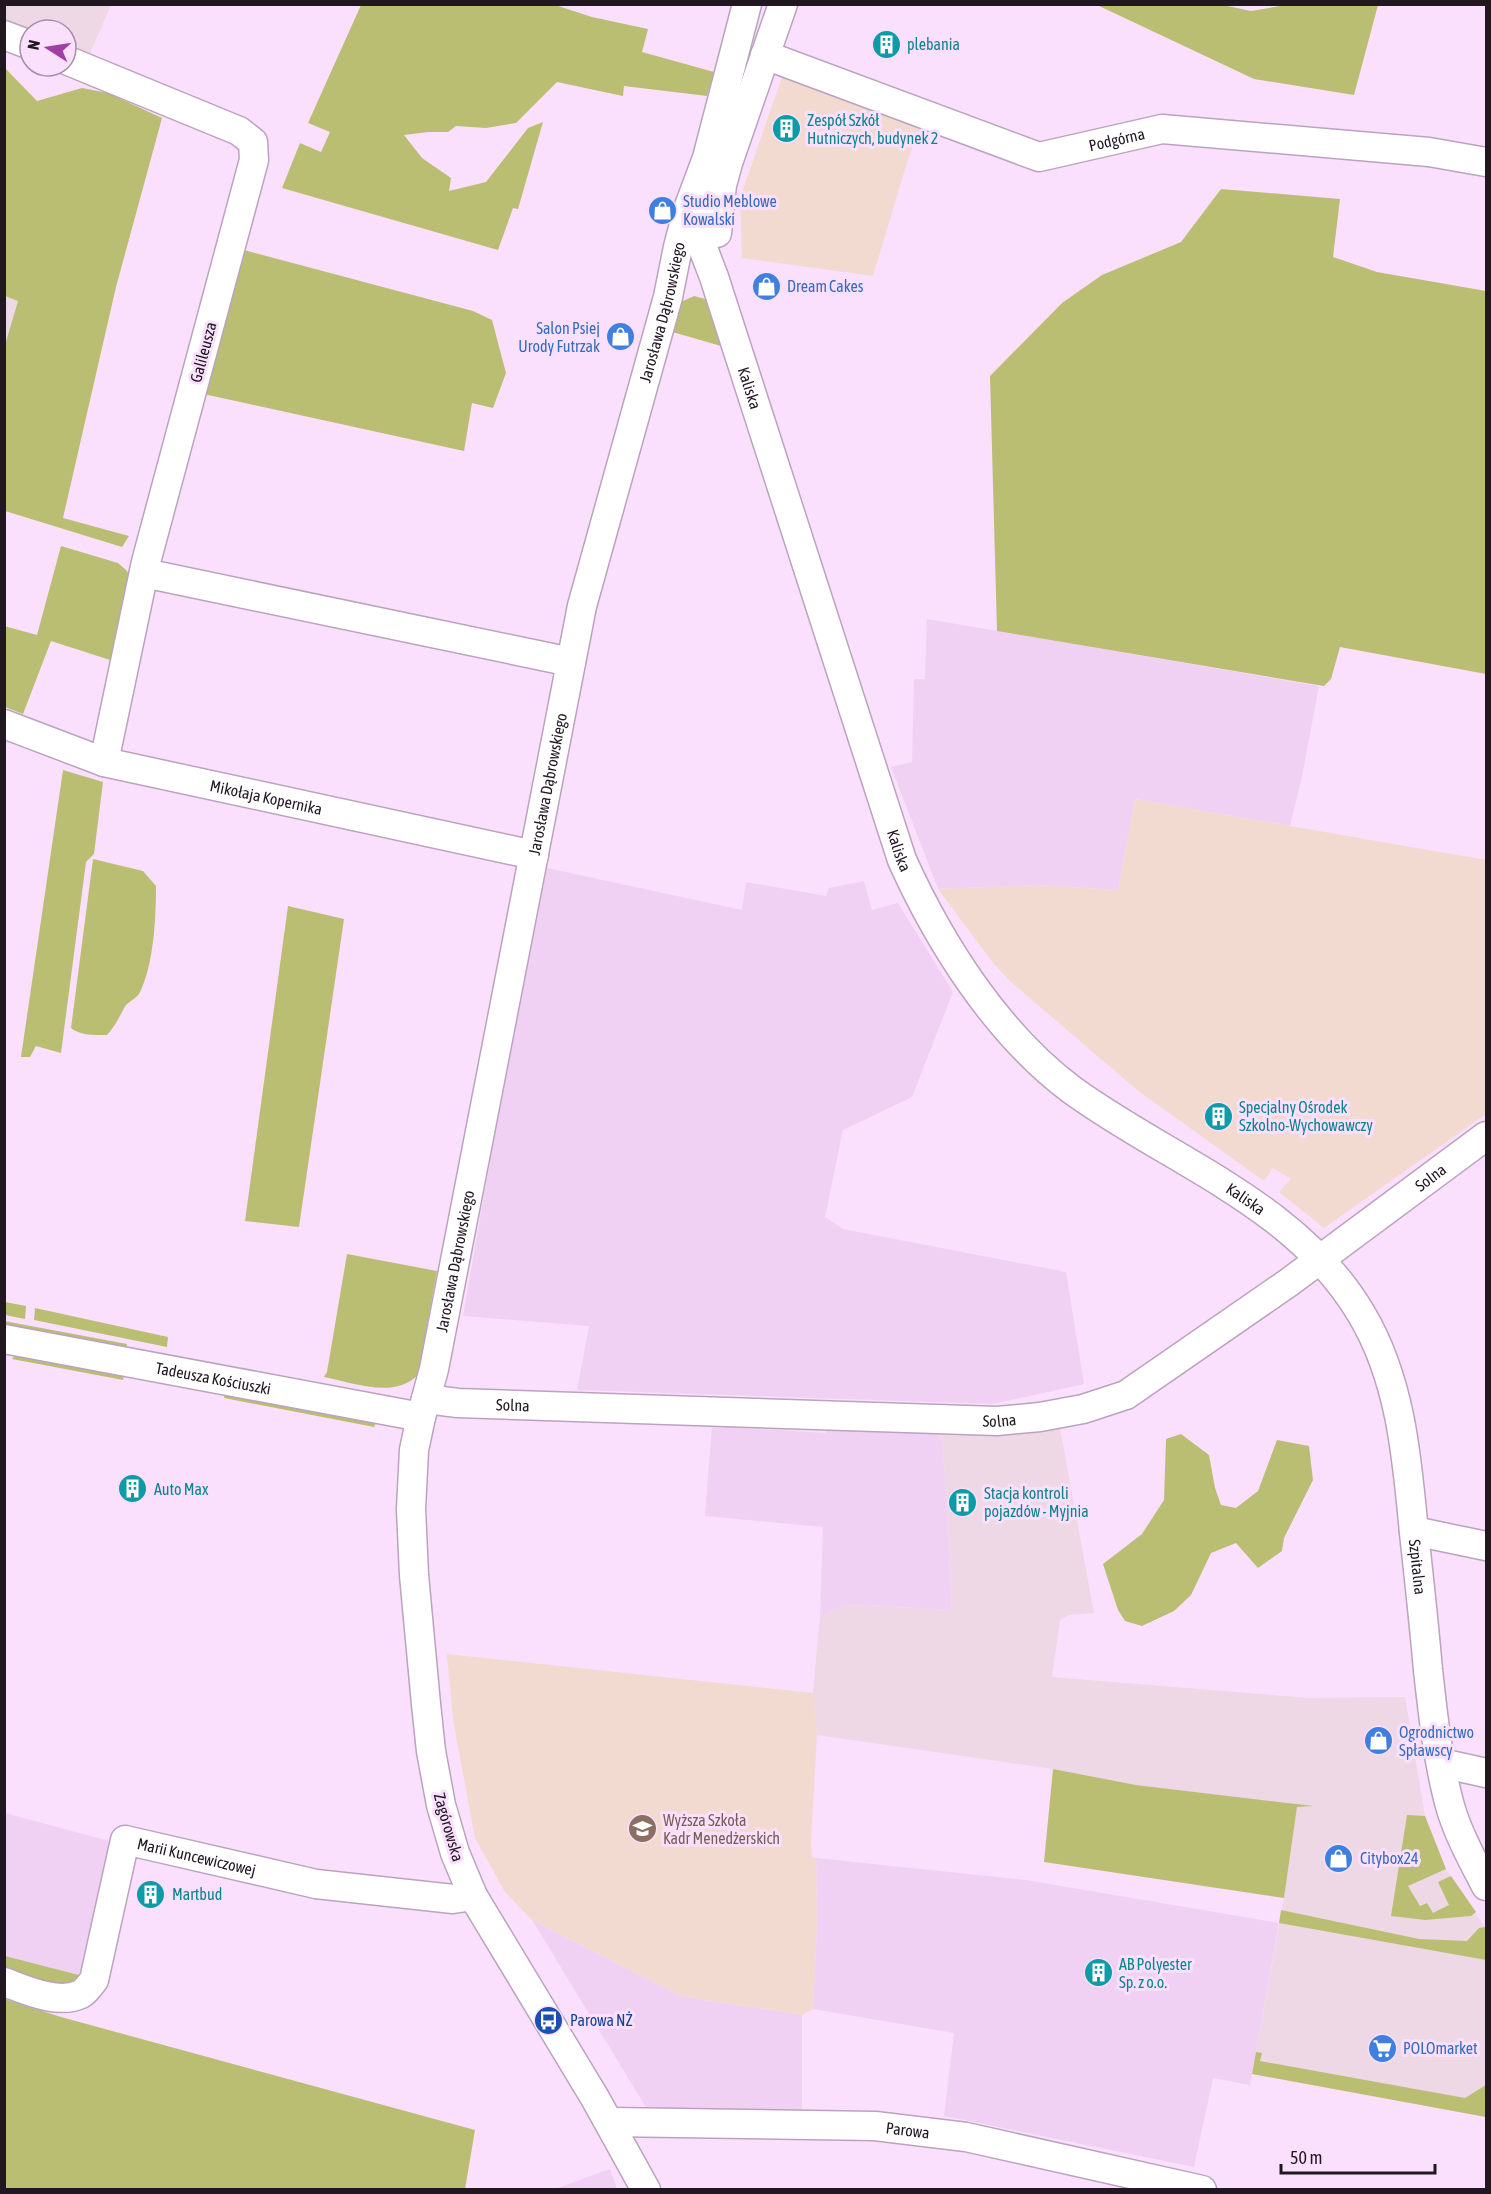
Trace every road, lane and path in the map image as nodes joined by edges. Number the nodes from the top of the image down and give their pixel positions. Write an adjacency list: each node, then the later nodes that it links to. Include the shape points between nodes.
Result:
1 (747, 4): 5 (street, Jarosława Dąbrowskiego)
2 (783, 4): 3 (street)
3 (765, 55): 6 (street, Podgórna, via 1039,157 1162,129 1429,152); 7 (street, via 722,185)
4 (78, 65): 9 (street, Galileusza, via 239,131 253,142 254,160)
5 (707, 158): 7 (street, Jarosława Dąbrowskiego, via 700,212 701,243); 8 (street, Jarosława Dąbrowskiego, via 688,209)
6 (1486, 162)
7 (714, 277): 8 (street); 15 (street, Kaliska, via 902,860 951,954 998,1017 1070,1088 1256,1205)
8 (668, 297): 10 (street, Jarosława Dąbrowskiego, via 594,563)
9 (144, 573): 10 (street); 12 (street, Galileusza)
10 (571, 663): 13 (street, Jarosława Dąbrowskiego)
11 (4, 724): 12 (street, Mikołaja Kopernika)
12 (104, 762): 13 (street, Mikołaja Kopernika)
13 (534, 855): 17 (street, Jarosława Dąbrowskiego)
14 (1483, 1146): 15 (street, Solna)
15 (1320, 1261): 17 (street, Solna, via 1126,1395 1040,1417 997,1420 458,1403); 18 (street, Szpitalna, via 1360,1312 1389,1374 1410,1473)
16 (4, 1339): 17 (street, Tadeusza Kościuszki)
17 (423, 1408): 23 (street, Zagórowska, via 414,1450 411,1509 426,1704 441,1805)
18 (1414, 1530): 19 (street); 20 (street, Szpitalna)
19 (1486, 1546)
20 (1441, 1763): 21 (street); 22 (street, Szpitalna, via 1450,1807)
21 (1486, 1773)
22 (1486, 1886)
23 (473, 1896): 24 (street, Marii Kuncewiczowej, via 453,1899 316,1884 125,1840 94,1980 83,1993 70,1998 28,1991); 25 (street, Zagórowska)
24 (4, 1982)
25 (610, 2122): 26 (street, Zagórowska); 27 (street, Parowa, via 875,2126 966,2137)
26 (646, 2190)
27 (1202, 2190)

